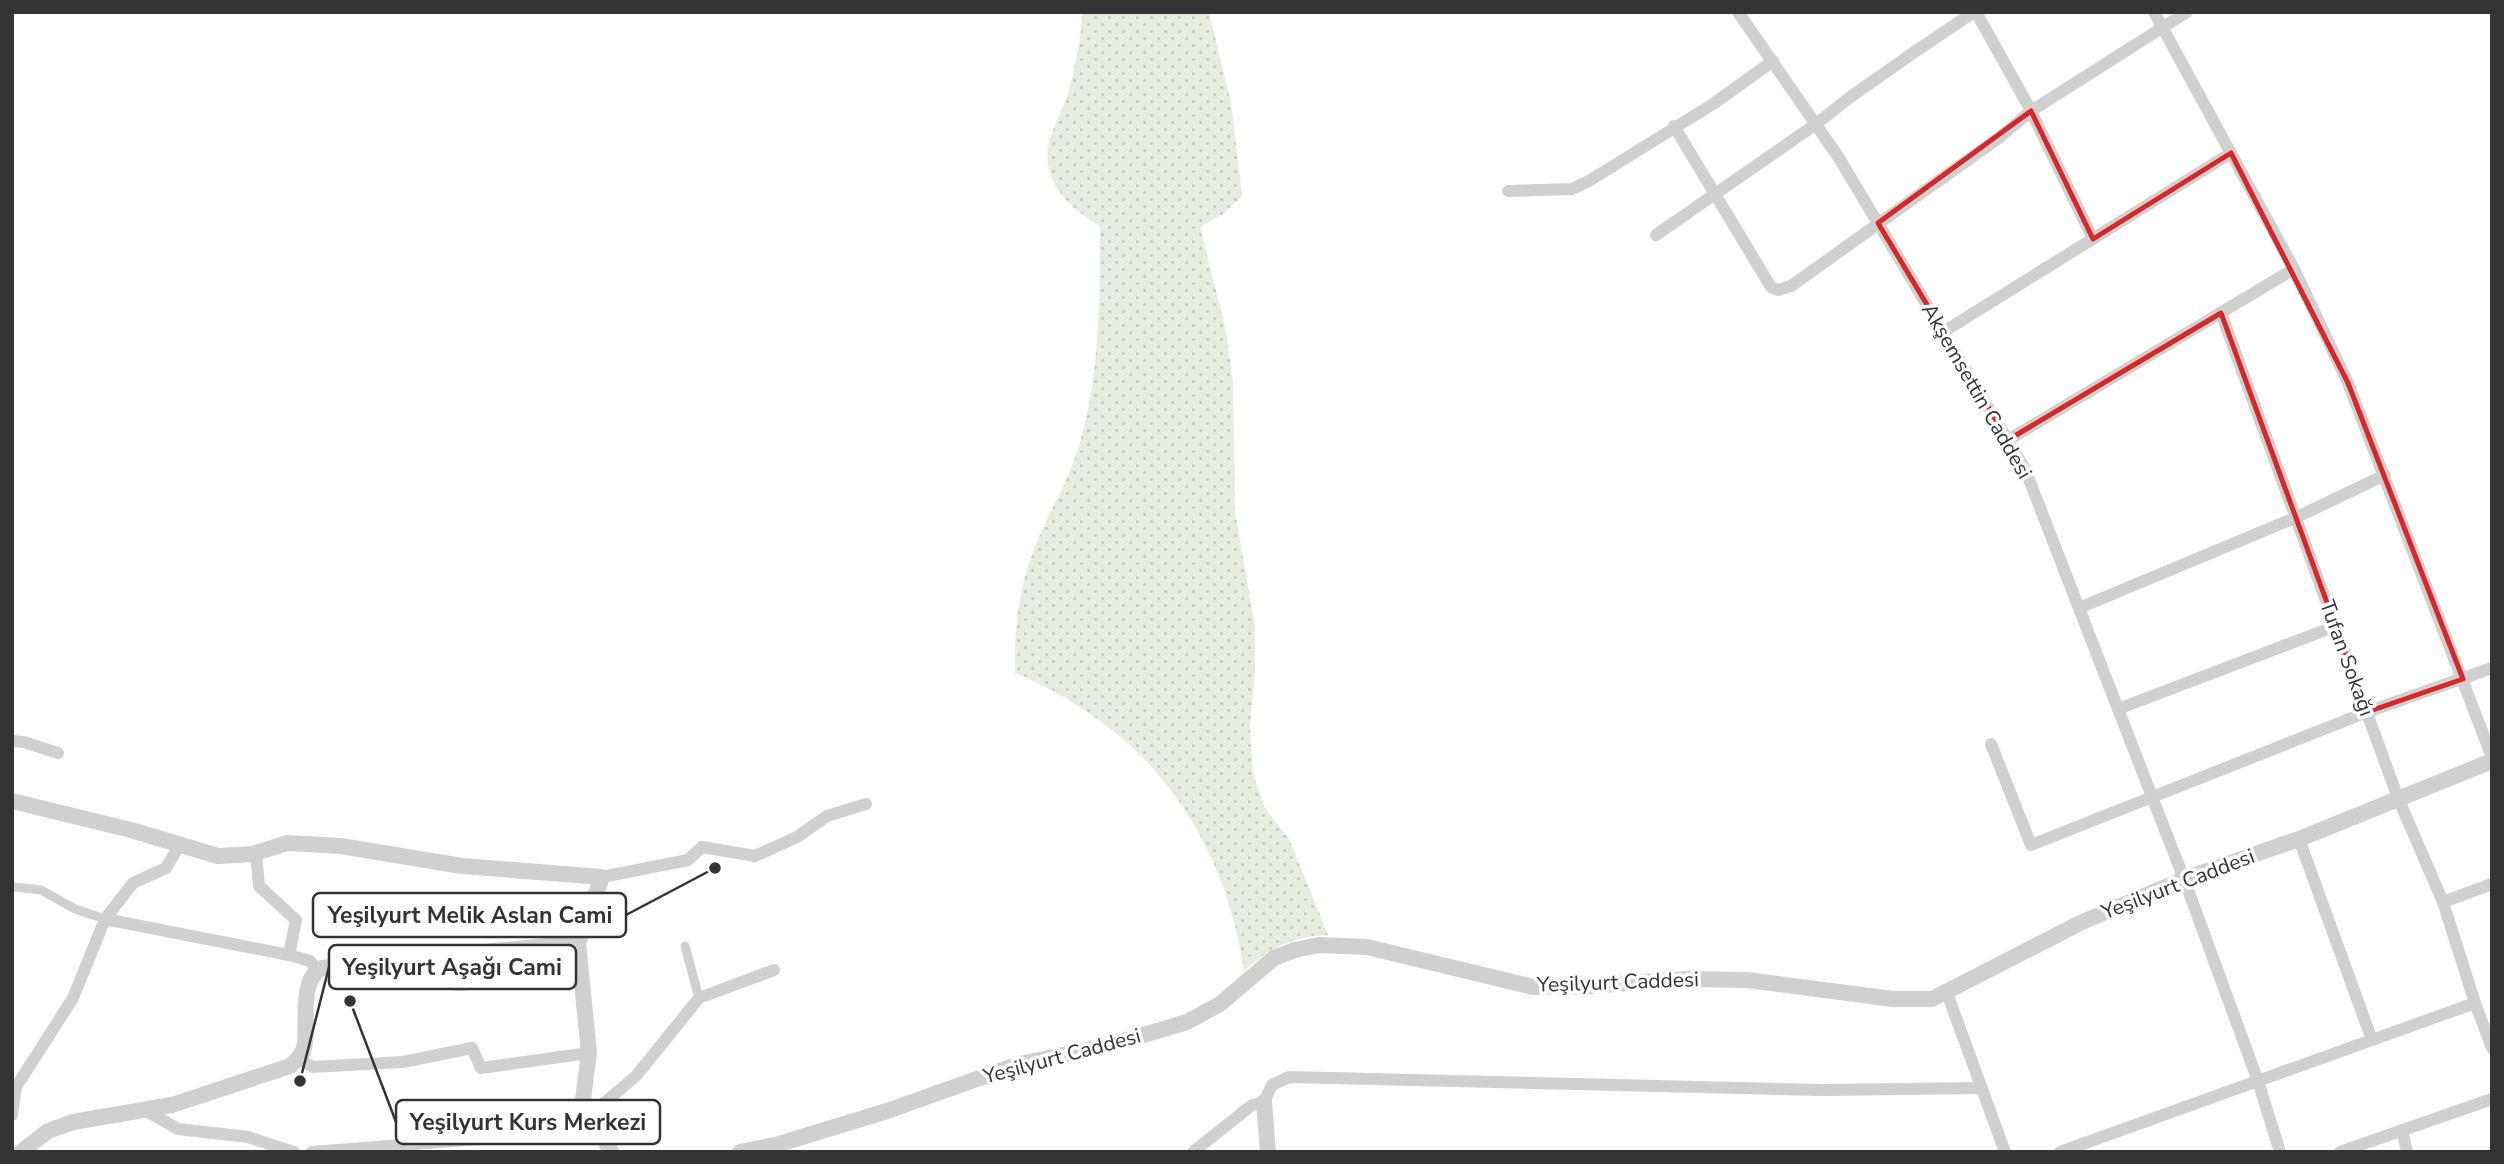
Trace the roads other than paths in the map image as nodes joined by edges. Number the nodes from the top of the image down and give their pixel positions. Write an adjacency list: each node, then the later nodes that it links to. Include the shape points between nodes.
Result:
1 (1738, 12): 6 (street, Akşemsettin Caddesi)
2 (1975, 12): 7 (street); 8 (street)
3 (2154, 12): 5 (street)
4 (2188, 12): 5 (street)
5 (2162, 26): 7 (street); 10 (street)
6 (1773, 61): 8 (street, Akşemsettin Caddesi); 9 (street, via 1713,104)
7 (2031, 111): 13 (street); 15 (street)
8 (1816, 124): 12 (street); 13 (street, Akşemsettin Caddesi)
9 (1674, 125): 11 (street, via 1572,189); 12 (street)
10 (2231, 153): 15 (street); 16 (street)
11 (1508, 191)
12 (1715, 194): 13 (street, via 1774,289 1791,286); 14 (street)
13 (1878, 223): 18 (street, Akşemsettin Caddesi)
14 (1656, 235)
15 (2092, 239): 18 (street)
16 (2294, 269): 17 (street); 20 (street)
17 (2221, 313): 19 (street); 21 (street, Tufan Sokağı)
18 (1943, 332): 19 (street, Akşemsettin Caddesi)
19 (2008, 440): 22 (street, Akşemsettin Caddesi, via 2025,469)
20 (2385, 475): 21 (street); 25 (street)
21 (2297, 517): 22 (street); 23 (street, Tufan Sokağı)
22 (2079, 608): 26 (street, Akşemsettin Caddesi)
23 (2336, 626): 26 (street); 27 (street, Tufan Sokağı)
24 (2492, 668): 25 (street)
25 (2463, 679): 27 (street); 31 (street)
26 (2118, 709): 32 (street, Akşemsettin Caddesi)
27 (2367, 712): 32 (street); 33 (street, Tufan Sokağı)
28 (12, 741): 30 (street)
29 (1991, 744): 32 (street, via 2031,845)
30 (58, 753)
31 (2492, 759): 33 (street, Yeşilyurt Caddesi)
32 (2152, 797): 40 (street, Akşemsettin Caddesi)
33 (2398, 798): 36 (street, Yeşilyurt Caddesi); 43 (street, Tufan Sokağı)
34 (12, 801): 37 (street)
35 (866, 804): 39 (street, via 827,816 797,837 755,856 702,847 688,860)
36 (2299, 839): 40 (street, Yeşilyurt Caddesi); 58 (street)
37 (179, 846): 38 (street, via 218,856); 44 (street, via 166,868 133,883)
38 (256, 853): 39 (street, via 287,843 341,845 462,866); 47 (street, via 259,886 296,920)
39 (602, 877): 45 (street)
40 (2184, 879): 55 (street, Yeşilyurt Caddesi, via 2080,923); 62 (street, Akşemsettin Caddesi)
41 (2492, 884): 43 (street)
42 (15, 887): 44 (street, via 41,890)
43 (2443, 902): 57 (street, Tufan Sokağı)
44 (105, 919): 47 (street); 68 (street, via 73,998 16,1087)
45 (578, 943): 48 (street); 50 (street)
46 (685, 947): 56 (street)
47 (289, 955): 51 (street)
48 (458, 955): 49 (street); 54 (street)
49 (407, 961): 51 (street); 53 (street)
50 (579, 963): 54 (street); 60 (street)
51 (324, 969): 53 (street); 61 (street, via 309,984 304,1050)
52 (774, 970): 56 (street)
53 (408, 978): 54 (street)
54 (461, 983)
55 (1947, 993): 63 (street); 74 (street, Yeşilyurt Caddesi, via 1932,999 1893,999 1747,980 1700,979 1534,987 1367,947 1318,945 1275,958 1220,1004 1187,1022 1110,1045 1016,1065 887,1111)
56 (699, 998): 67 (street, via 636,1076)
57 (2475, 1003): 58 (street); 59 (street, Tufan Sokağı)
58 (2372, 1040): 62 (street)
59 (2492, 1048)
60 (589, 1053): 61 (street, via 481,1068 472,1048 403,1062 313,1067); 67 (street, via 583,1099)
61 (298, 1059): 66 (street, via 281,1070)
62 (2258, 1081): 78 (street); 79 (street, Akşemsettin Caddesi)
63 (1982, 1088): 65 (street, via 1824,1090 1289,1077 1272,1085); 77 (street)
64 (2492, 1099): 69 (street)
65 (1264, 1102): 75 (street, via 1252,1105); 76 (street)
66 (144, 1110): 70 (street, via 73,1122 48,1131); 71 (street, via 178,1129 248,1137)
67 (591, 1114): 72 (street, via 541,1134); 73 (street)
68 (12, 1115)
69 (2402, 1130): 80 (street); 81 (street)
70 (20, 1152)
71 (294, 1152)
72 (312, 1152)
73 (611, 1152)
74 (740, 1152)
75 (1193, 1152)
76 (1268, 1152)
77 (2005, 1152)
78 (2060, 1152)
79 (2280, 1152)
80 (2340, 1152)
81 (2407, 1152)

